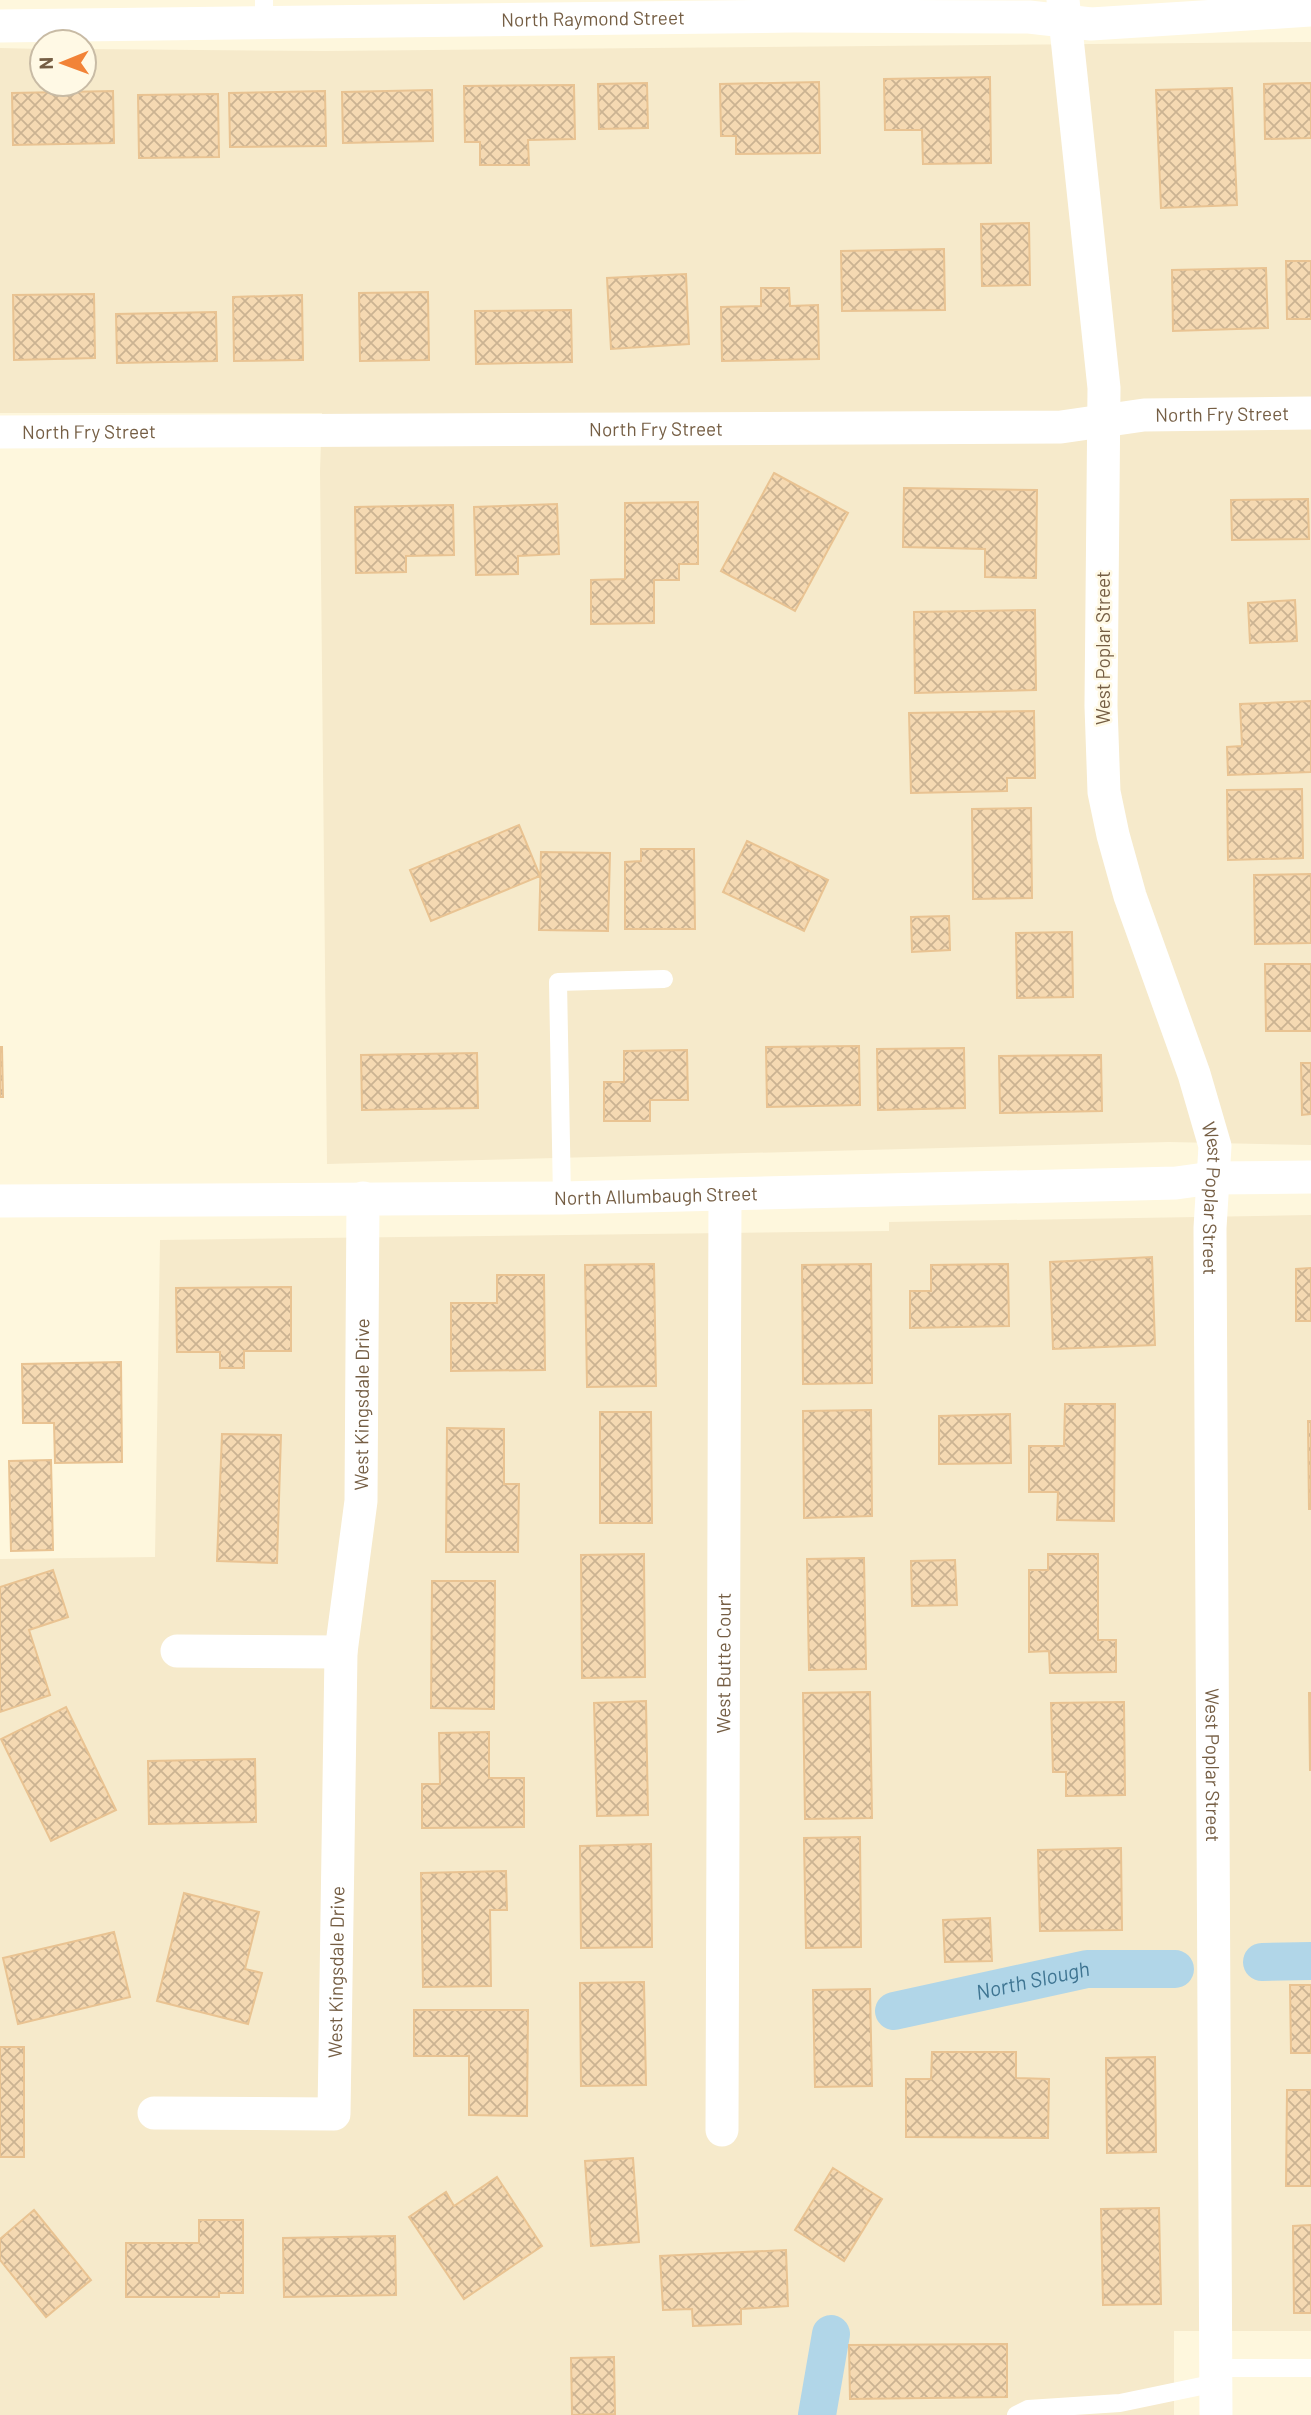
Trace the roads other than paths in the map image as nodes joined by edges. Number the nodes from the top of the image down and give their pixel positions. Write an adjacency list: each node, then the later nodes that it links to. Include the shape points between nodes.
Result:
1 (794, 8): 2 (street, North Raymond Street); 3 (street, North Raymond Street, via 1030,16)
2 (525, 10): 5 (street, North Raymond Street)
3 (1064, 10): 4 (street, North Raymond Street, via 1091,24); 8 (street, West Poplar Street)
4 (1311, 10)
5 (264, 11): 6 (street, North Raymond Street)
6 (0, 26)
7 (1311, 413): 8 (street, North Fry Street, via 1144,415)
8 (1104, 420): 9 (street, North Fry Street, via 1061,427); 12 (street, West Poplar Street, via 1104,792 1130,896 1215,1146)
9 (0, 432)
10 (664, 979): 15 (lane, via 558,982)
11 (1311, 1177): 12 (street, North Allumbaugh Street)
12 (1212, 1178): 13 (street, North Allumbaugh Street, via 1176,1183); 22 (street, West Poplar Street)
13 (725, 1195): 15 (street, North Allumbaugh Street); 20 (street, West Butte Court)
14 (363, 1198): 15 (street, North Allumbaugh Street); 16 (street, North Allumbaugh Street); 18 (street, West Kingsdale Drive, via 361,1501)
15 (562, 1198)
16 (0, 1201)
17 (177, 1651): 18 (street)
18 (341, 1652): 19 (street, West Kingsdale Drive, via 334,2114)
19 (154, 2113)
20 (722, 2130)
21 (1311, 2368): 22 (lane)
22 (1216, 2388): 23 (lane, via 1120,2403 1028,2409)
23 (1016, 2415)

